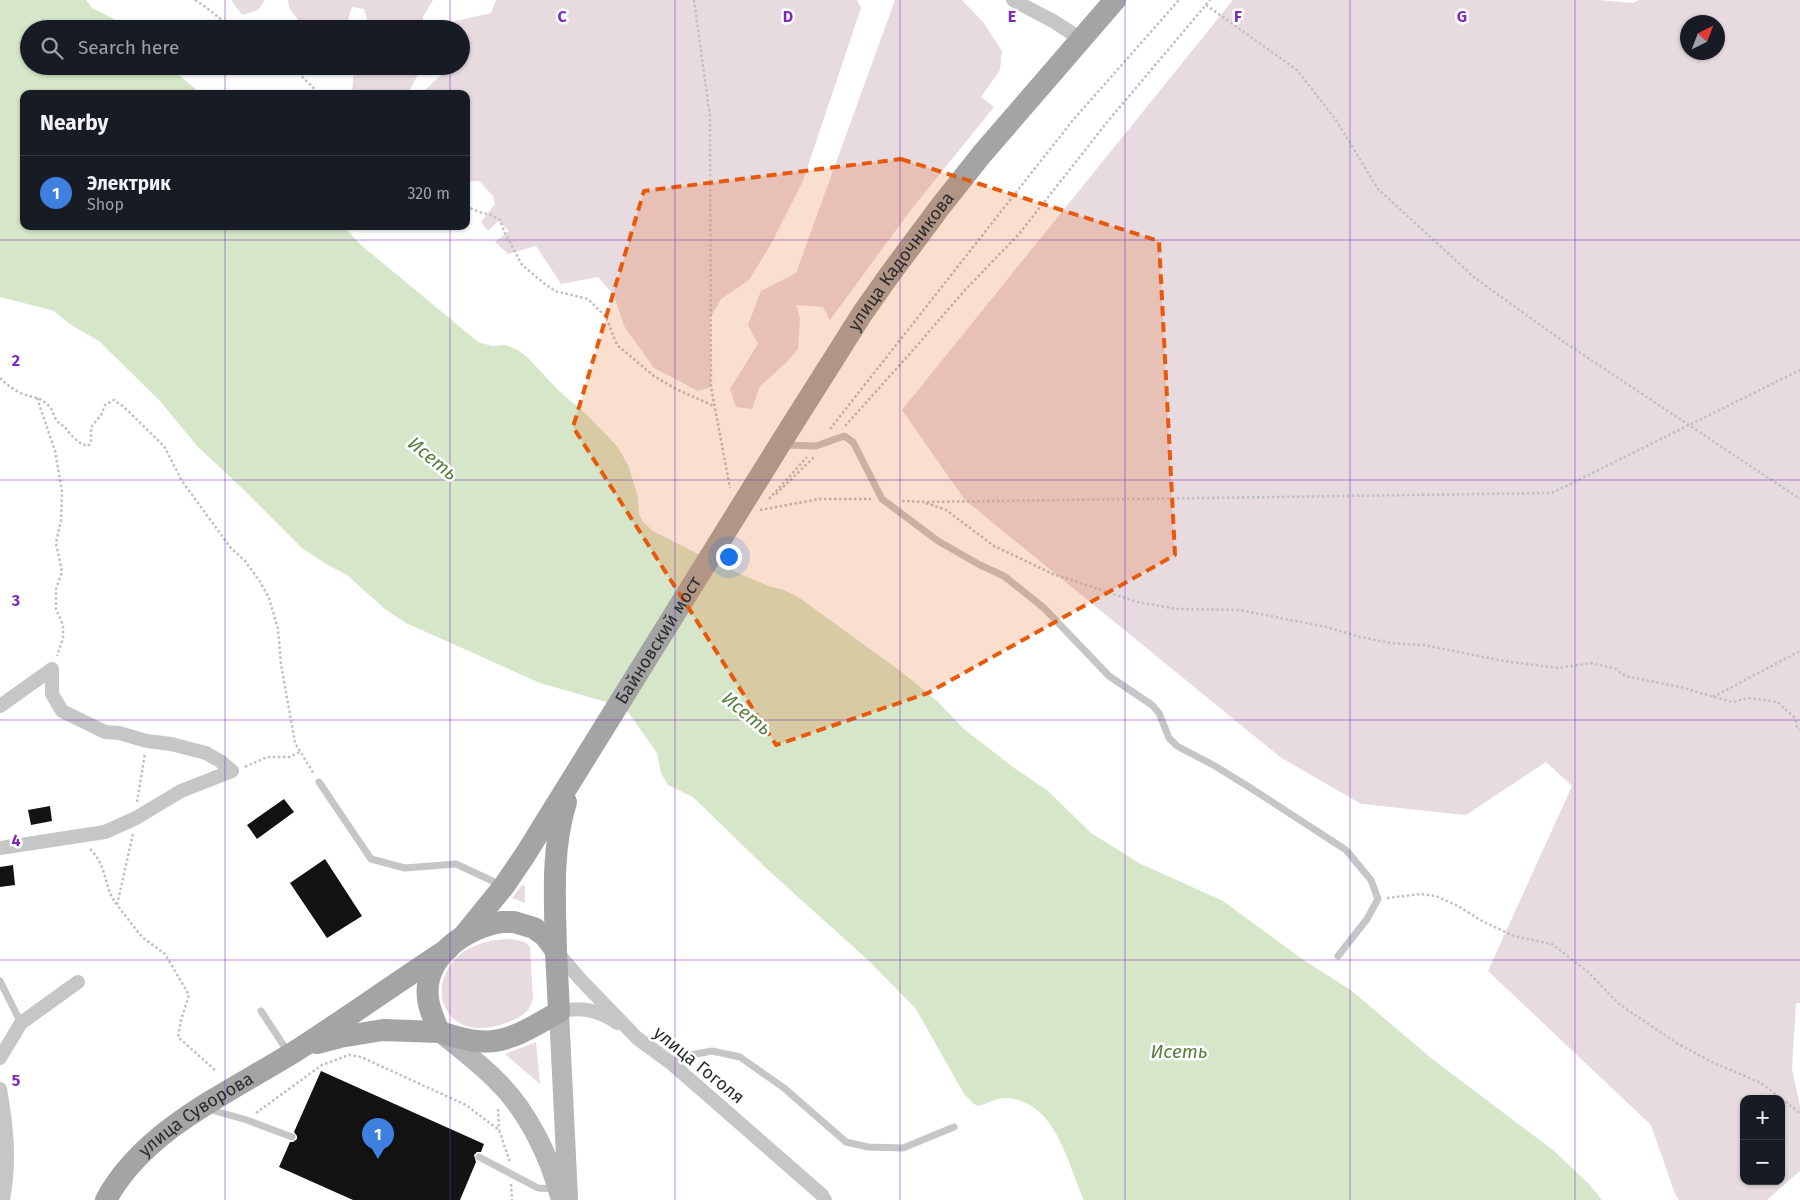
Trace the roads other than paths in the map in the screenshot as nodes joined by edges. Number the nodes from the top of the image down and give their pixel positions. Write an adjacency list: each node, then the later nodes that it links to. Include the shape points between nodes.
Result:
1 (1013, 0): 3 (street)
2 (1116, 0): 3 (main road, улица Кадочникова)
3 (1081, 39): 4 (main road, улица Кадочникова, via 982,154 914,241 862,314)
4 (780, 444): 5 (main road, улица Кадочникова); 14 (lane, via 816,446 844,436 853,442 882,499 938,541 1004,576 1044,608 1109,676 1152,705 1159,713 1169,738 1177,746 1242,783 1346,850 1371,880 1378,899)
5 (745, 501): 7 (main road, Байновский мост)
6 (0, 706): 9 (street, via 52,669 52,694 62,711 105,732 172,744 206,754 232,771 181,791 105,832)
7 (589, 749): 10 (main road); 13 (main road, via 568,797 556,846)
8 (320, 782): 10 (lane, via 371,859 405,868 456,864)
9 (0, 848)
10 (504, 886): 11 (main road)
11 (465, 934): 12 (main road); 13 (main road, via 490,923 514,922 534,928)
12 (448, 948): 20 (main road, via 432,970 429,984 428,997); 22 (main road)
13 (556, 951): 18 (main road); 21 (street, улица Гоголя)
14 (1338, 956)
15 (0, 981): 19 (lane)
16 (78, 982): 19 (street)
17 (261, 1011): 22 (lane)
18 (559, 1012): 20 (main road, via 518,1034 497,1041 478,1042); 21 (street, via 571,1008 585,1009 613,1020); 30 (main road)
19 (21, 1023): 23 (street)
20 (439, 1032): 22 (main road, via 383,1030 340,1036); 30 (main road, via 497,1080 522,1113 540,1141)
21 (637, 1038): 24 (street, улица Гоголя)
22 (296, 1051): 26 (main road, улица Суворова)
23 (0, 1058)
24 (672, 1063): 27 (lane, via 712,1051 740,1057 784,1088 846,1142 868,1147 903,1148); 33 (street, улица Гоголя)
25 (0, 1089): 31 (street, via 8,1141)
26 (202, 1107): 28 (lane); 32 (main road, улица Суворова, via 132,1163)
27 (954, 1127)
28 (292, 1137)
29 (479, 1157): 30 (lane, via 538,1188)
30 (563, 1196)
31 (3, 1200)
32 (106, 1200)
33 (825, 1200)

